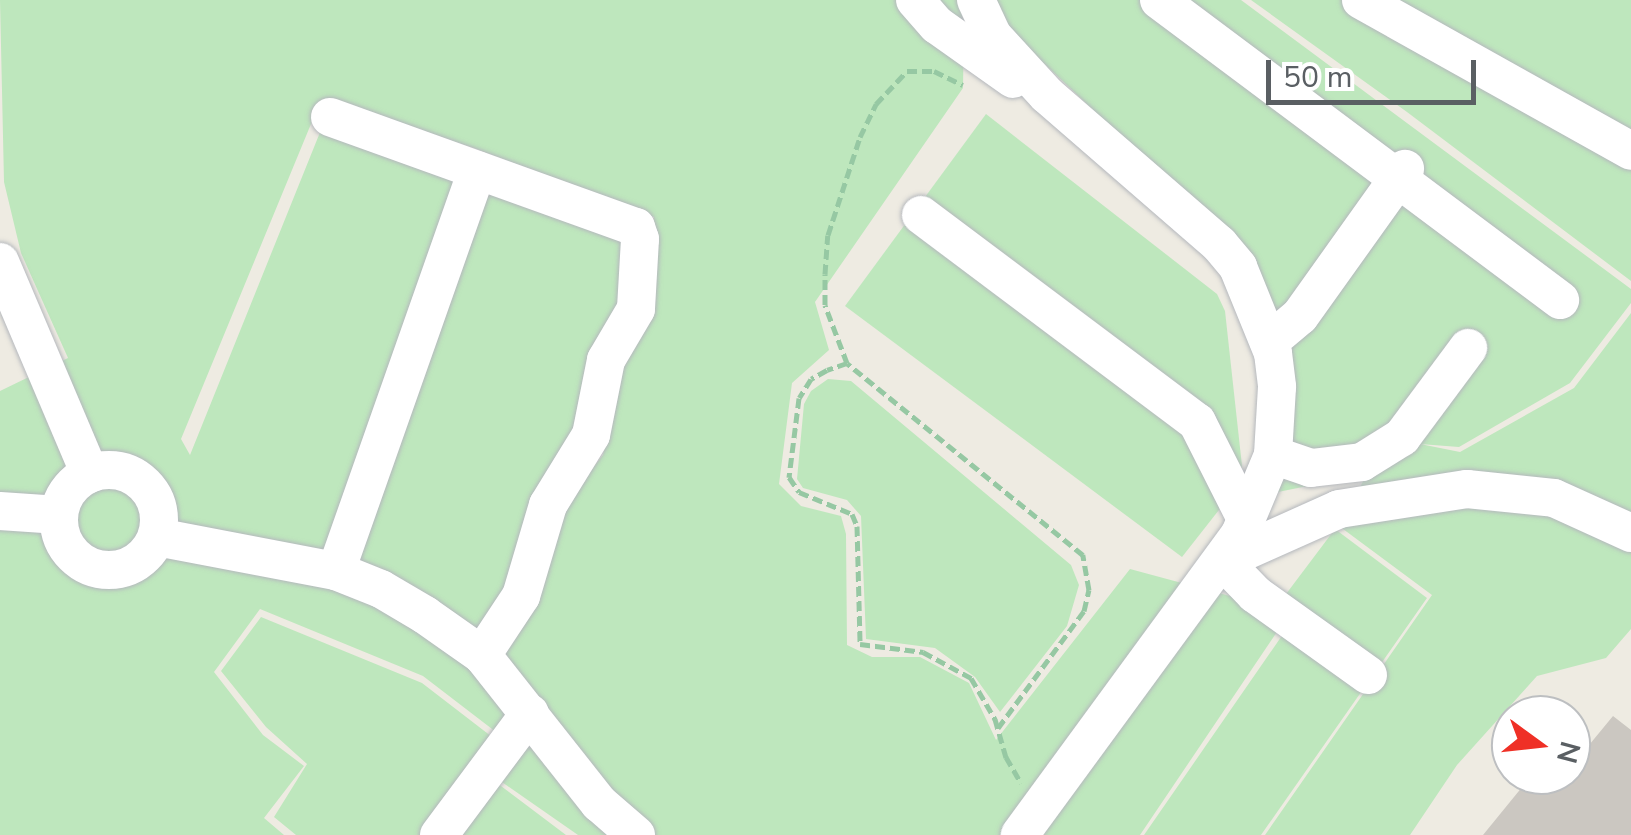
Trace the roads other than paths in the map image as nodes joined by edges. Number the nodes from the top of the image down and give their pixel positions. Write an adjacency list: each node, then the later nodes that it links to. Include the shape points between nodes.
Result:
1 (914, 0): 5 (street, via 977,54)
2 (976, 0): 5 (street, via 992,36)
3 (1159, 0): 9 (street)
4 (1360, 0): 7 (street)
5 (1047, 95): 13 (street, via 1219,244 1238,267)
6 (330, 117): 8 (street)
7 (1631, 152)
8 (477, 170): 23 (street); 24 (street, via 636,226 640,239 636,309 606,360 590,435 541,523 521,596)
9 (1401, 175): 12 (street); 13 (street, via 1300,316)
10 (920, 215): 19 (street, via 1197,422)
11 (0, 262): 16 (street)
12 (1560, 300)
13 (1269, 342): 15 (street)
14 (1468, 348): 15 (street, via 1402,436 1362,462 1312,468)
15 (1274, 454): 19 (street)
16 (90, 474): 18 (street, via 69,490); 21 (street, via 119,471 144,484 158,508)
17 (0, 511): 18 (street)
18 (59, 515): 21 (street, via 66,547 106,571 137,562)
19 (1246, 519): 22 (street)
20 (1631, 533): 22 (street, via 1554,498 1467,488 1339,510)
21 (157, 538): 23 (street)
22 (1223, 561): 25 (street, via 1255,594); 27 (street)
23 (336, 572): 24 (street, via 381,588)
24 (482, 655): 26 (street)
25 (1368, 675)
26 (530, 712): 28 (street); 29 (street, via 599,803)
27 (1029, 823)
28 (439, 835)
29 (636, 835)

